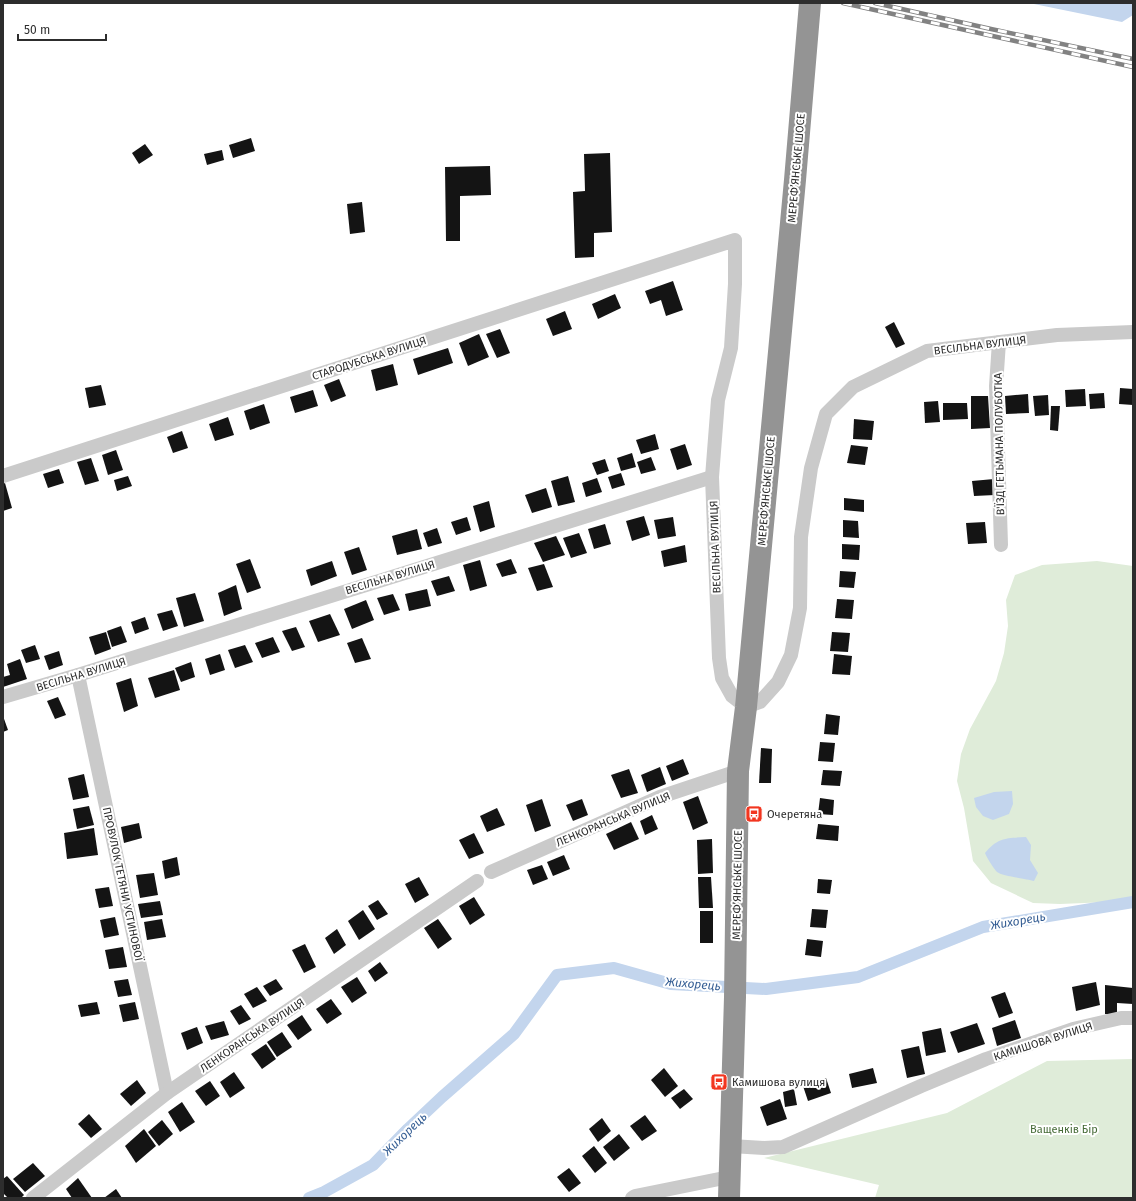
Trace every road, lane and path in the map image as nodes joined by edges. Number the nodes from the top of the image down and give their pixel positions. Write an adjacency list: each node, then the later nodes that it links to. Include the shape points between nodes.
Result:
1 (810, 3): 9 (highway, МЕРЕФ’ЯНСЬКЕ ШОСЕ)
2 (1133, 332): 3 (street, ВЕСІЛЬНА ВУЛИЦЯ, via 1057,335)
3 (999, 342): 6 (street, В'ЇЗД ГЕТЬМАНА ПОЛУБОТКА, via 996,386); 9 (street, ВЕСІЛЬНА ВУЛИЦЯ, via 927,351 853,387 826,414 811,468 801,537 800,608 791,655 778,682 760,702)
4 (3, 476): 5 (street, СТАРОДУБСЬКА ВУЛИЦЯ, via 735,240 731,348 718,400)
5 (712, 477): 7 (street, ВЕСІЛЬНА ВУЛИЦЯ); 9 (street, ВЕСІЛЬНА ВУЛИЦЯ, via 719,658 722,678 732,696)
6 (1001, 545)
7 (78, 675): 8 (street, ВЕСІЛЬНА ВУЛИЦЯ); 14 (street, ПРОВУЛОК ТЕТЯНИ УСТИНОВОЇ)
8 (3, 697)
9 (746, 707): 10 (highway, МЕРЕФ’ЯНСЬКЕ ШОСЕ)
10 (738, 771): 11 (street, ЛЕНКОРАНСЬКА ВУЛИЦЯ, via 660,797); 15 (highway, МЕРЕФ’ЯНСЬКЕ ШОСЕ)
11 (491, 872)
12 (477, 881): 14 (street, ЛЕНКОРАНСЬКА ВУЛИЦЯ)
13 (1133, 1018): 15 (street, КАМИШОВА ВУЛИЦЯ, via 1121,1018 1073,1029 986,1059 783,1147)
14 (167, 1093): 17 (street, ЛЕНКОРАНСЬКА ВУЛИЦЯ)
15 (731, 1146): 16 (highway, МЕРЕФ’ЯНСЬКЕ ШОСЕ)
16 (729, 1187): 18 (street)
17 (33, 1198)
18 (632, 1198)

